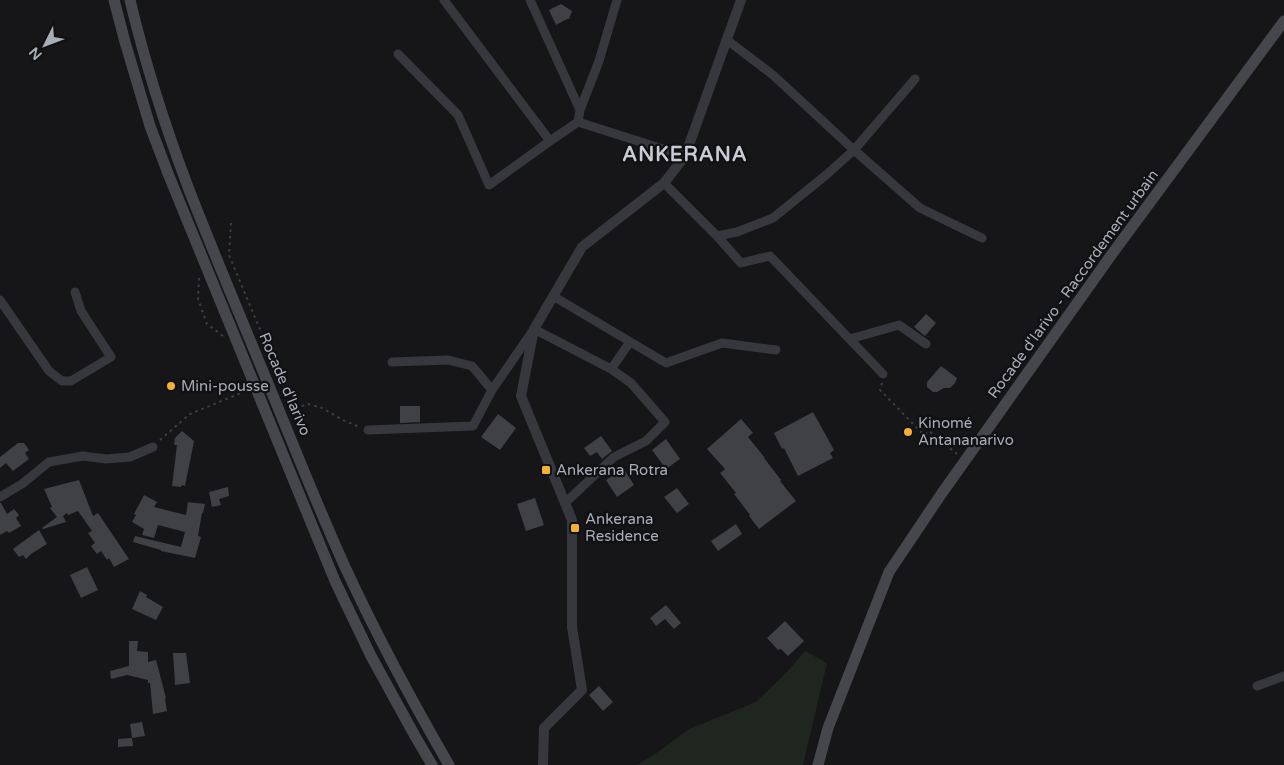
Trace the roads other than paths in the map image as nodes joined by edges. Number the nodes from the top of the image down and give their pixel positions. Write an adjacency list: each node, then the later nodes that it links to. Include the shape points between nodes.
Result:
1 (114, 0): 37 (main road, Rocade d'Iarivo, via 156,142 294,483 371,656)
2 (130, 0): 38 (main road, Rocade d'Iarivo, via 156,96 188,186 305,473 383,644)
3 (444, 0): 13 (street)
4 (530, 0): 11 (street)
5 (617, 0): 11 (street)
6 (741, 0): 8 (street)
7 (1284, 21): 40 (main road, Rocade d'Iarivo - Raccordement urbain, via 1112,254 890,572 828,728)
8 (727, 40): 14 (street, via 773,75); 15 (street)
9 (398, 54): 13 (street, via 458,116 489,185)
10 (915, 79): 14 (street)
11 (580, 110): 12 (street)
12 (578, 122): 13 (street); 15 (street)
13 (550, 141)
14 (854, 150): 17 (street, via 773,218); 18 (street, via 920,208)
15 (685, 156): 16 (street)
16 (664, 183): 17 (street); 20 (street, via 582,246)
17 (717, 236): 23 (street, via 741,263 770,256)
18 (982, 238)
19 (75, 292): 21 (street, via 81,311 111,357 71,381 62,381 49,371)
20 (553, 296): 22 (street); 24 (street)
21 (0, 300)
22 (534, 328): 28 (street); 30 (street); 34 (street, via 520,396)
23 (850, 339): 25 (street, via 899,325); 29 (street)
24 (630, 342): 26 (street, via 666,363 722,343); 28 (street)
25 (926, 344)
26 (776, 350)
27 (392, 362): 30 (street, via 448,360 472,366)
28 (611, 369): 34 (street, via 631,383 665,422 646,441 614,456)
29 (883, 374)
30 (492, 390): 31 (street, via 473,426)
31 (368, 430)
32 (153, 447): 33 (street, via 130,457 106,459 83,456 49,462)
33 (0, 497)
34 (565, 503): 39 (street, via 572,520 572,627 582,690 544,728)
35 (1284, 676): 36 (street)
36 (1257, 686)
37 (432, 765)
38 (449, 765)
39 (543, 765)
40 (818, 765)

